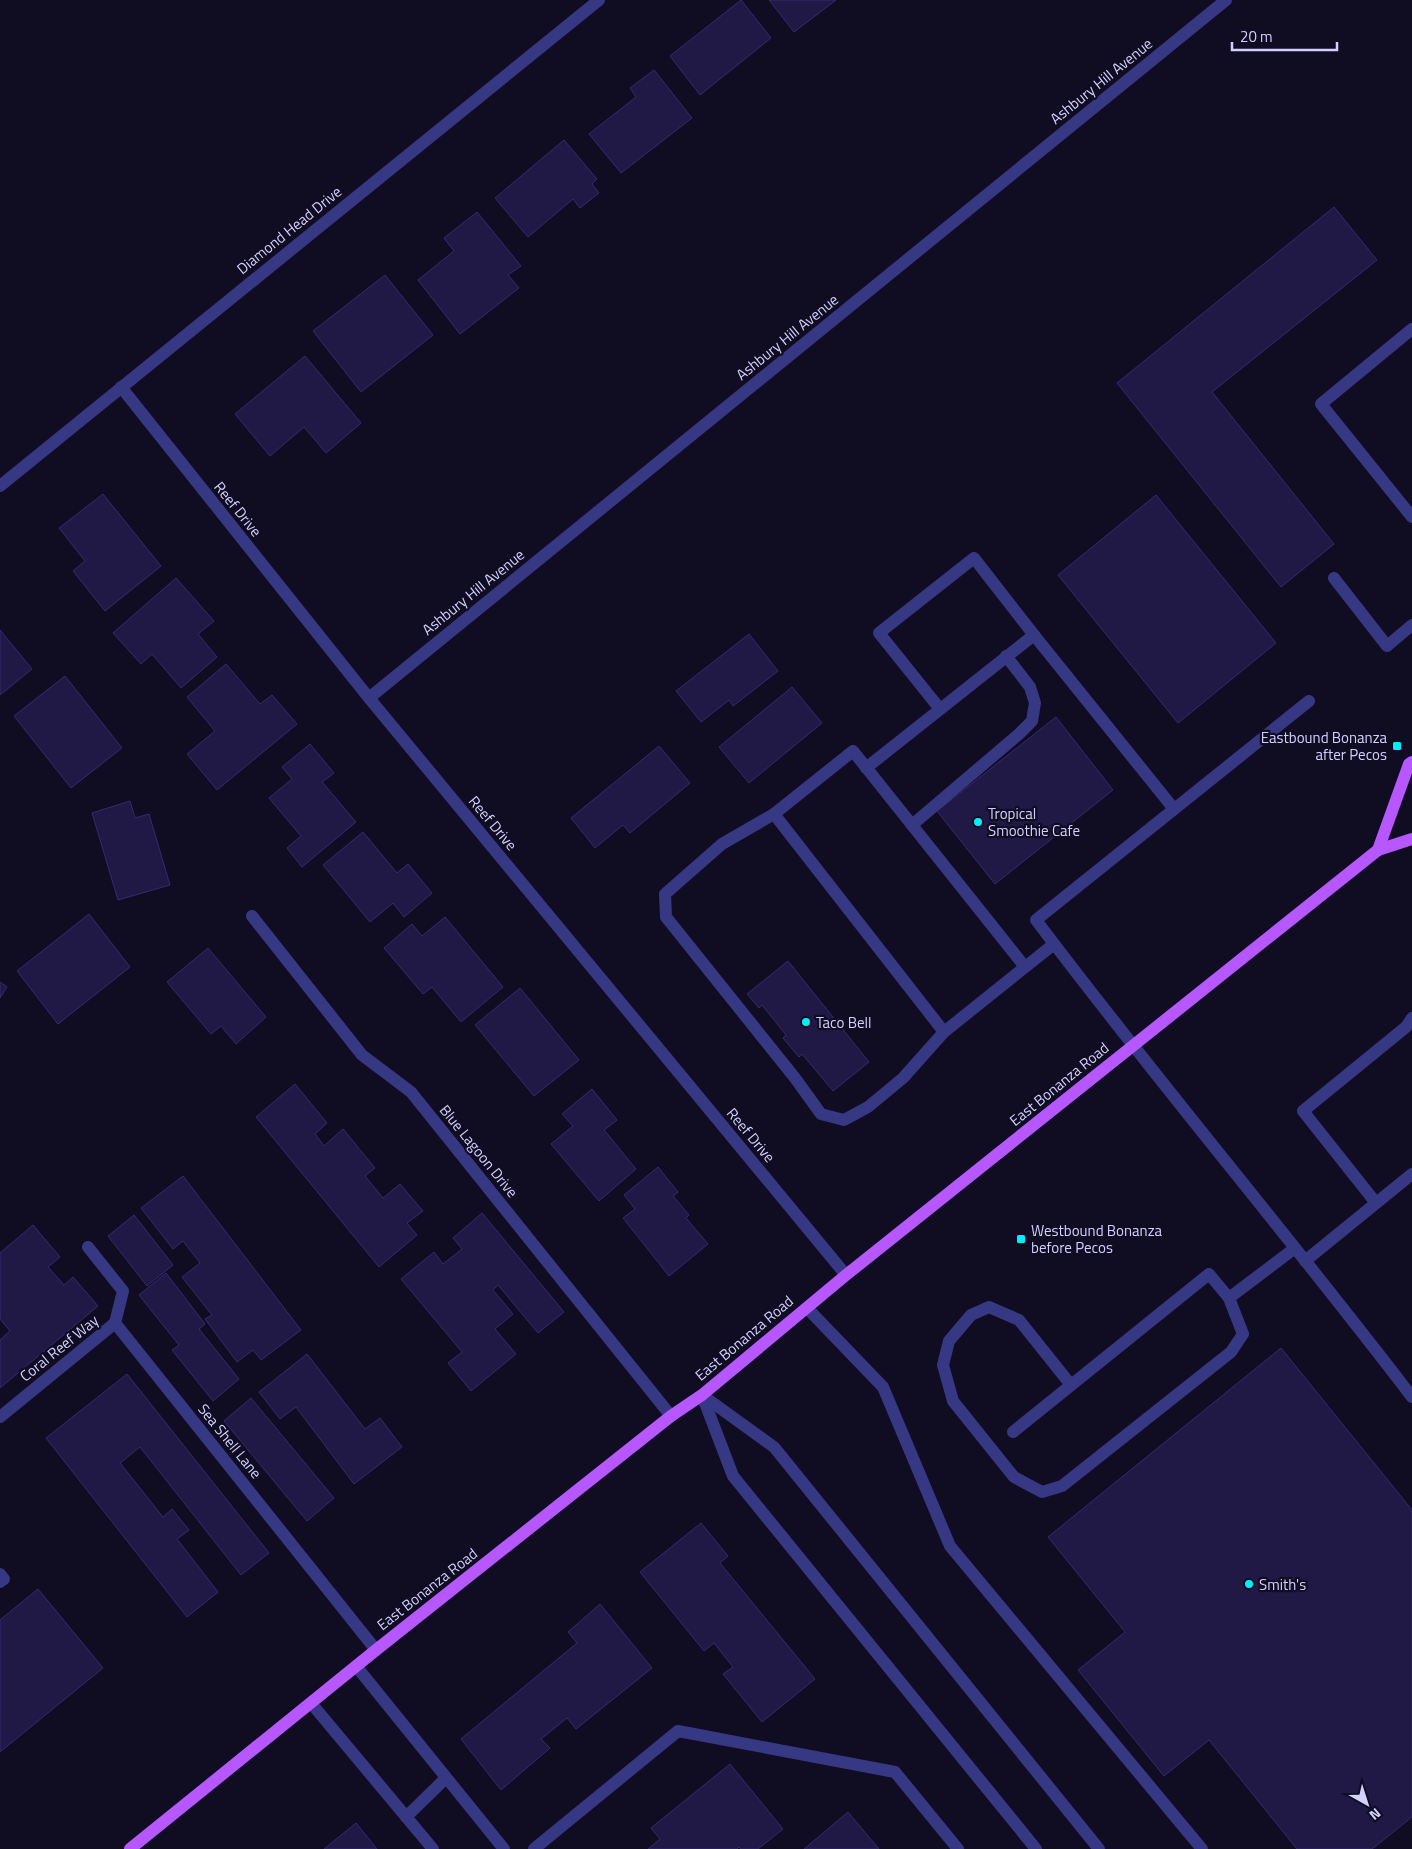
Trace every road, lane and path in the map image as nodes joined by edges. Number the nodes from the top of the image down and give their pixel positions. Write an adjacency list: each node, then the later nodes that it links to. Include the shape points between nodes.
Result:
1 (599, 0): 4 (street, Diamond Head Drive)
2 (1226, 0): 11 (street, Ashbury Hill Avenue)
3 (1412, 329): 6 (street, via 1320,404)
4 (121, 387): 5 (street, Diamond Head Drive); 11 (street, Reef Drive)
5 (0, 486)
6 (1412, 517)
7 (1334, 578): 8 (street, via 1387,646)
8 (1412, 625)
9 (1034, 635): 10 (street); 13 (street, via 974,558 879,633); 16 (street)
10 (1006, 656): 13 (street); 18 (street, via 1030,687 1035,703 1032,721)
11 (369, 698): 32 (street, Reef Drive)
12 (1308, 701): 16 (street)
13 (940, 709): 15 (street)
14 (1412, 762): 20 (main road)
15 (866, 768): 17 (street, via 853,751); 18 (street)
16 (1174, 809): 22 (street, via 1036,920)
17 (774, 814): 25 (street); 25 (street, via 722,844 666,894 666,917 821,1114 844,1120 868,1107 903,1078)
18 (912, 825): 23 (street)
19 (1412, 839): 20 (main road, East Bonanza Road)
20 (1378, 850): 26 (main road, East Bonanza Road)
21 (252, 916): 39 (street, Blue Lagoon Drive, via 362,1055 411,1092)
22 (1054, 944): 23 (street); 26 (street)
23 (1025, 966): 25 (street)
24 (1412, 1018): 28 (street, via 1303,1111)
25 (944, 1032)
26 (1133, 1046): 30 (street); 32 (main road, East Bonanza Road)
27 (1412, 1174): 28 (street)
28 (1376, 1203): 31 (street)
29 (88, 1247): 35 (street, via 123,1291)
30 (1295, 1248): 31 (street); 33 (street)
31 (1305, 1261): 38 (street)
32 (846, 1275): 34 (main road, East Bonanza Road)
33 (1229, 1298): 36 (street, via 1209,1274); 36 (street, via 1243,1334 1231,1352 1062,1486 1042,1492 1014,1477 952,1401 943,1365 949,1341 971,1315 990,1307 1019,1320)
34 (807, 1308): 37 (main road, East Bonanza Road); 56 (street, via 883,1387 950,1546)
35 (115, 1323): 40 (street, Coral Reef Way); 44 (street, Sea Shell Lane)
36 (1071, 1385): 41 (street)
37 (702, 1395): 39 (main road, East Bonanza Road); 54 (street, via 733,1476); 55 (street, via 774,1447)
38 (1412, 1397)
39 (671, 1416): 44 (main road, East Bonanza Road)
40 (0, 1417)
41 (1013, 1432)
42 (0, 1574): 43 (street, via 4,1579)
43 (0, 1582)
44 (376, 1650): 45 (main road, East Bonanza Road)
45 (356, 1666): 46 (main road, East Bonanza Road); 47 (street)
46 (311, 1703): 48 (street); 49 (main road, East Bonanza Road)
47 (446, 1778): 48 (street); 51 (street)
48 (406, 1817): 50 (street)
49 (130, 1849)
50 (432, 1849)
51 (504, 1849)
52 (534, 1849): 53 (street, via 678,1731 896,1772)
53 (958, 1849)
54 (1036, 1849)
55 (1099, 1849)
56 (1202, 1849)

